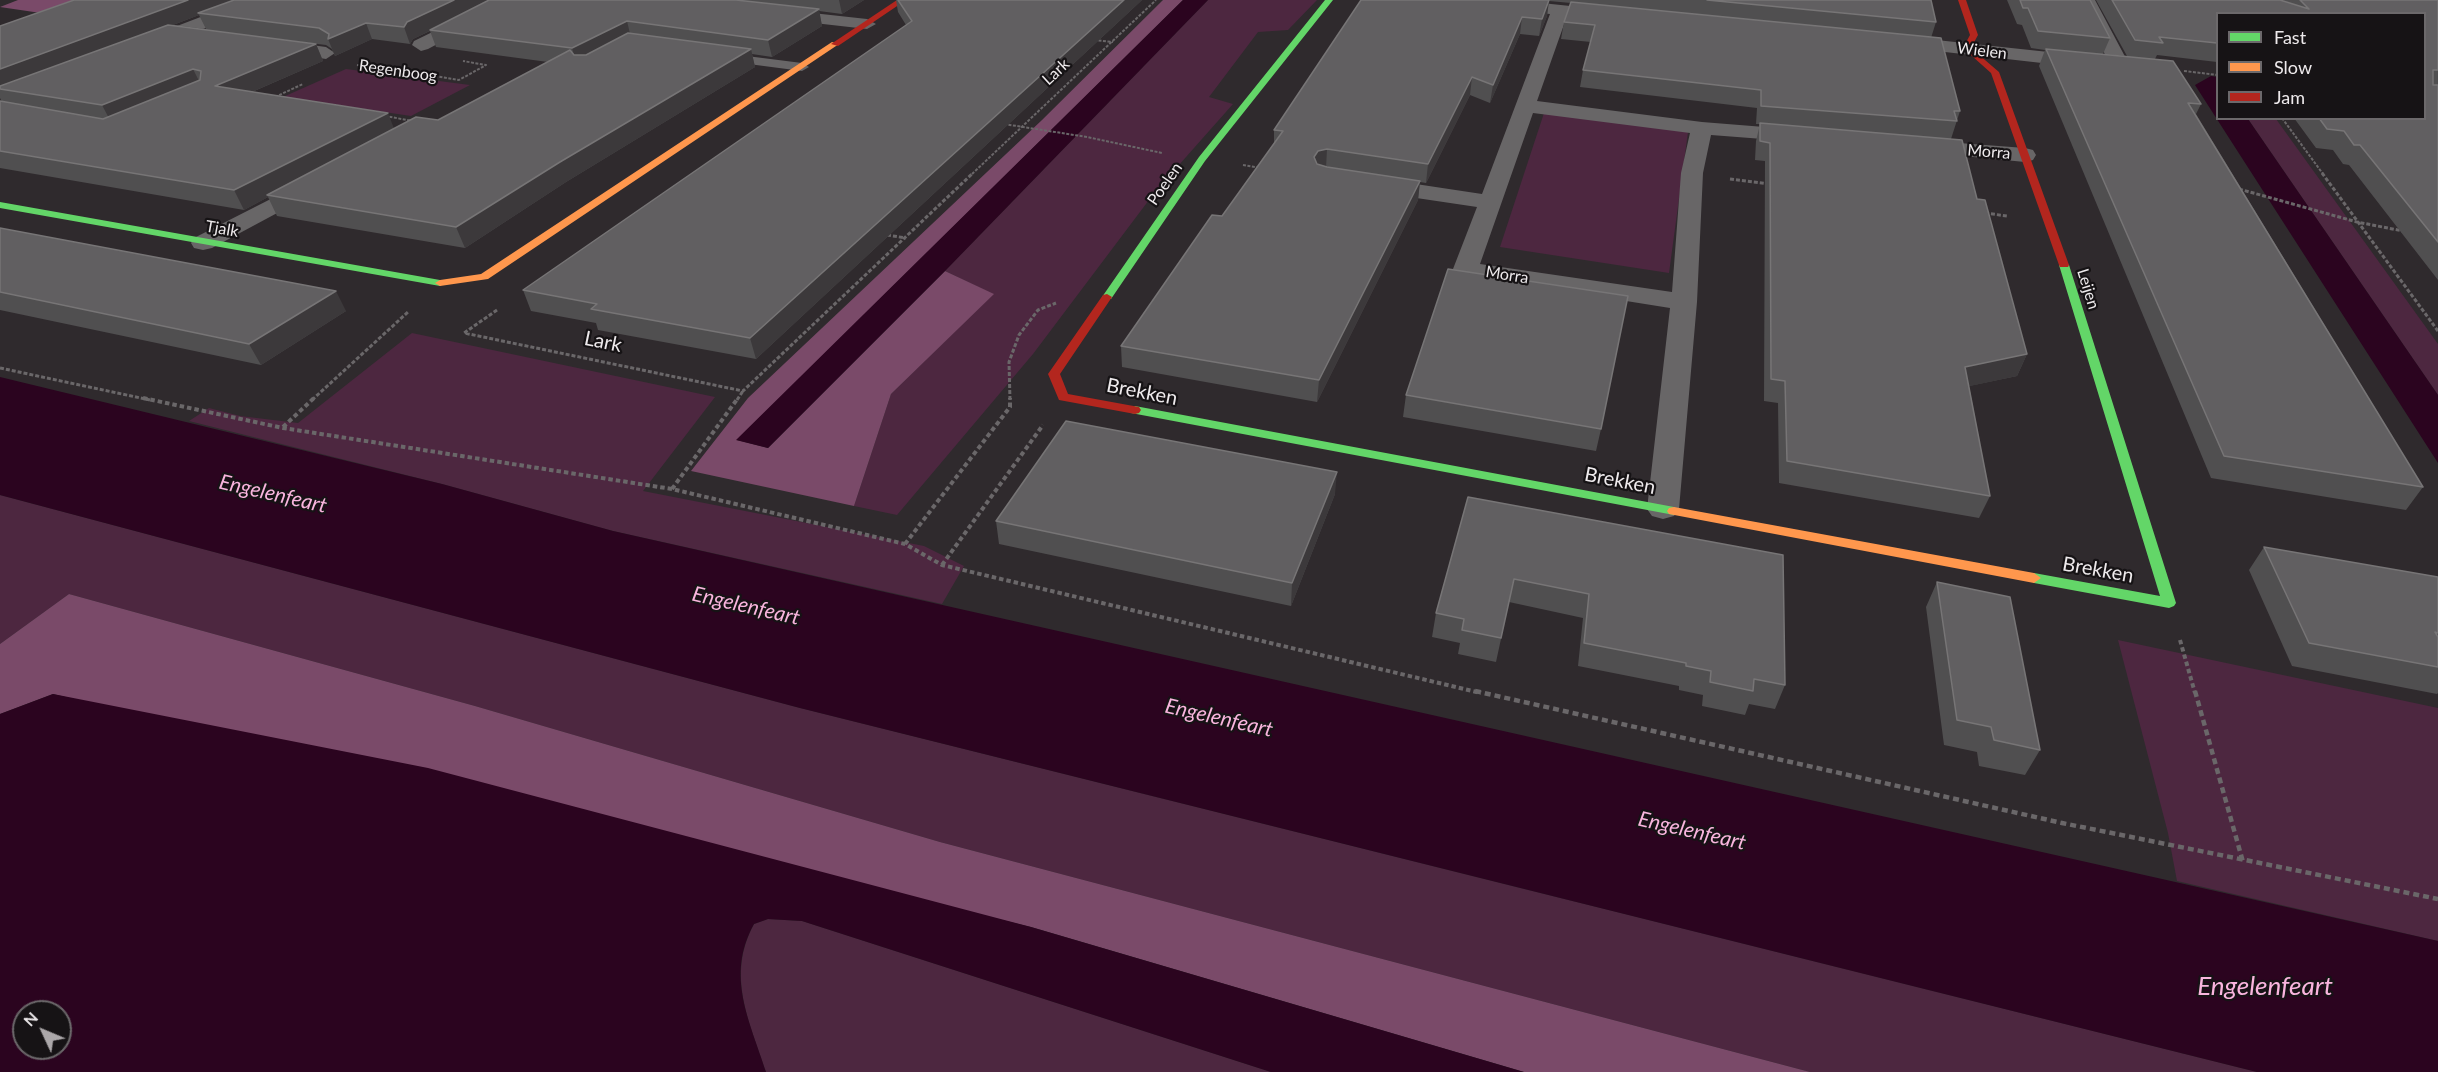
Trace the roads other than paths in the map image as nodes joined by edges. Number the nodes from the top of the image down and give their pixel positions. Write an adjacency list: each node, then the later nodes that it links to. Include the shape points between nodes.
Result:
1 (261, 0): 12 (street)
2 (511, 0): 16 (street, Regenboog)
3 (902, 0): 11 (street)
4 (1329, 0): 35 (street, Poelen, via 1202,159 1113,285 1054,374)
5 (1461, 0): 8 (street)
6 (1962, 0): 17 (street, via 1974,35)
7 (2086, 0): 21 (street)
8 (1560, 10): 10 (street); 24 (street, Morra)
9 (753, 11): 11 (street)
10 (1630, 17)
11 (867, 24): 22 (street)
12 (176, 34): 13 (street); 18 (street)
13 (210, 38)
14 (1886, 41): 17 (street, Wielen)
15 (257, 44): 19 (street)
16 (421, 45)
17 (1967, 48): 21 (street, Wielen); 28 (street, Leijen, via 1995,72)
18 (132, 50)
19 (326, 53)
20 (712, 55): 22 (lane)
21 (2120, 66): 23 (street, Wielen)
22 (802, 67): 33 (street, Tjalk, via 484,277 439,283)
23 (2184, 71)
24 (1525, 106): 25 (street); 31 (street, Morra)
25 (1702, 128): 26 (street); 34 (street, via 1692,173)
26 (1817, 137)
27 (1898, 144): 28 (street, Morra)
28 (2025, 155): 37 (street, Leijen, via 2050,222)
29 (336, 172): 33 (street)
30 (1349, 181): 31 (street)
31 (1490, 202): 34 (street, Morra, via 1466,269)
32 (0, 205): 33 (street, Tjalk)
33 (202, 243)
34 (1684, 302): 36 (street)
35 (1063, 397): 36 (street, Brekken)
36 (1663, 509): 37 (street, Brekken)
37 (2169, 603)

